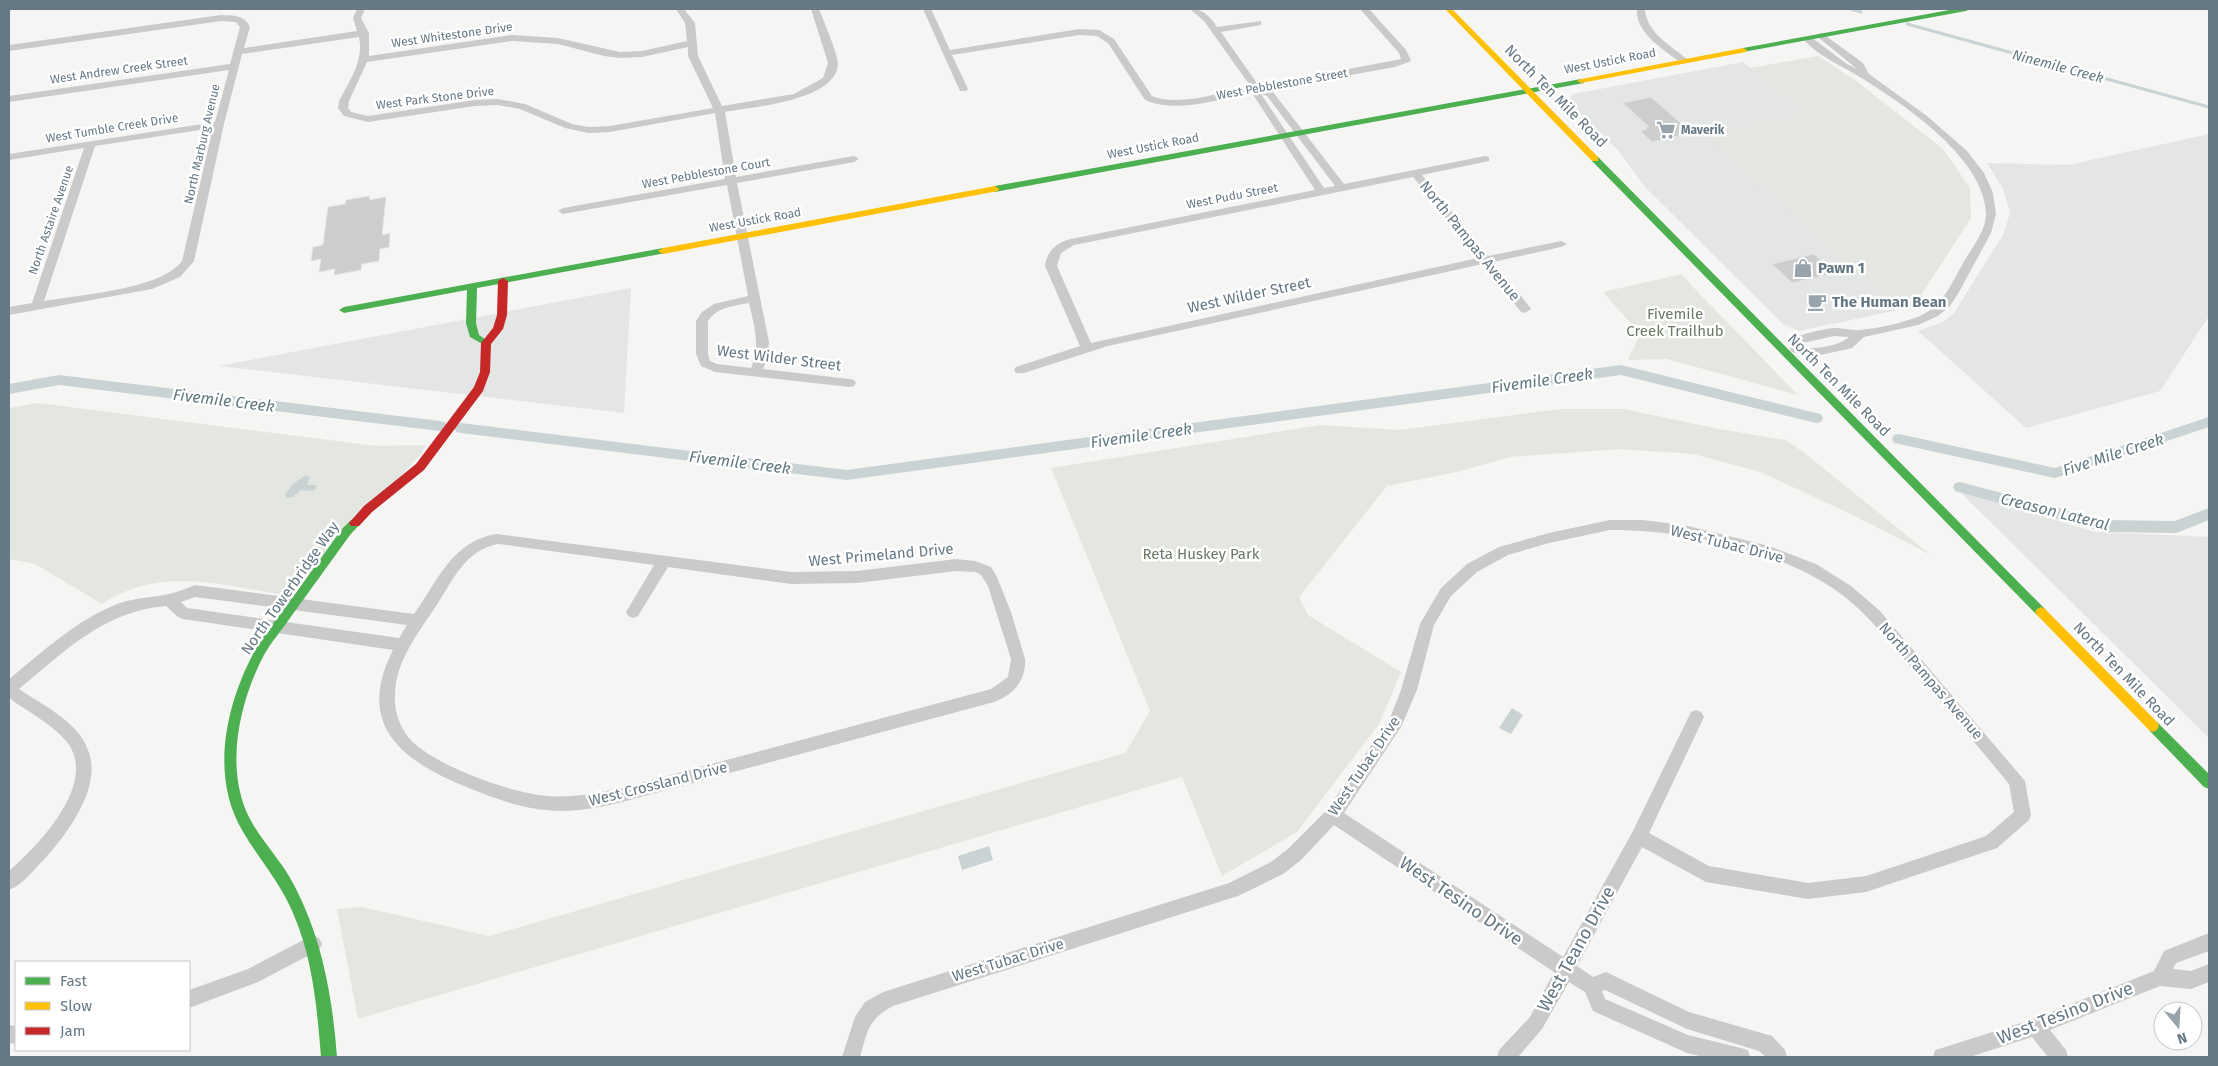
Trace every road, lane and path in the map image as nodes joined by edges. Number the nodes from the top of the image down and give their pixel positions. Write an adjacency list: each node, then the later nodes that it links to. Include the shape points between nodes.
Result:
1 (361, 9): 14 (street, via 357,18)
2 (680, 9): 17 (street, via 690,23)
3 (814, 9): 29 (street, West Park Stone Drive, via 833,63 826,80 796,96)
4 (927, 9): 20 (street)
5 (1194, 9): 13 (street)
6 (1364, 9): 26 (street, West Pebblestone Street, via 1403,52 1406,60)
7 (1448, 9): 27 (main road, North Ten Mile Road)
8 (1641, 9): 22 (street, via 1642,21 1649,31)
9 (1966, 9): 10 (main road, West Ustick Road)
10 (1951, 10): 15 (main road, West Ustick Road)
11 (238, 19): 18 (street, via 220,18); 19 (street, North Marburg Avenue, via 245,27)
12 (1258, 23): 13 (street)
13 (1215, 30): 26 (street)
14 (364, 33): 19 (street); 21 (street)
15 (1822, 36): 16 (main road, West Ustick Road); 24 (street, via 1860,65)
16 (1808, 39): 22 (main road, West Ustick Road); 24 (street, via 1844,66)
17 (692, 44): 21 (street, West Whitestone Drive, via 620,55 604,54 558,41 512,38); 29 (street, via 693,56)
18 (9, 48)
19 (238, 52): 23 (street, North Marburg Avenue)
20 (947, 53): 25 (street); 26 (street, West Pebblestone Street, via 1079,32 1099,33 1111,41 1148,98 1168,104)
21 (364, 60): 29 (street, West Park Stone Drive, via 343,108 347,114 357,118 382,118 498,102 522,106 569,126 589,130)
22 (1684, 61): 27 (main road, West Ustick Road)
23 (234, 66): 28 (street, West Andrew Creek Street); 30 (street, North Marburg Avenue)
24 (1865, 76): 55 (street, via 1941,133 1977,169 1989,197 1991,214 1987,232 1943,307 1928,317 1860,334 1848,345 1811,353)
25 (963, 89)
26 (1257, 89): 31 (street, via 1270,94); 32 (street, via 1256,95)
27 (1529, 90): 31 (main road, West Ustick Road); 55 (main road, North Ten Mile Road)
28 (9, 99)
29 (720, 111): 38 (street)
30 (219, 124): 33 (street, West Tumble Creek Drive); 45 (street, North Marburg Avenue, via 188,261)
31 (1300, 132): 32 (main road, West Ustick Road); 39 (street)
32 (1283, 135): 40 (street); 42 (main road, West Ustick Road)
33 (92, 144): 34 (street, West Tumble Creek Drive); 49 (street, North Astaire Avenue, via 56,241)
34 (9, 157)
35 (1485, 158): 37 (street, West Pudu Street)
36 (854, 159): 38 (street, West Pebblestone Court)
37 (1415, 172): 39 (street, West Pudu Street); 44 (street, North Pampas Avenue)
38 (731, 181): 41 (street, West Pebblestone Court); 42 (street)
39 (1341, 187): 40 (street, West Pudu Street)
40 (1321, 192): 54 (street, West Pudu Street, via 1070,242 1056,250 1051,266)
41 (563, 211)
42 (742, 236): 46 (main road, West Ustick Road); 48 (street)
43 (1560, 244): 44 (street, West Wilder Street)
44 (1488, 260): 50 (street, North Pampas Avenue); 54 (street, West Wilder Street)
45 (176, 275): 49 (street, via 148,286)
46 (503, 281): 47 (main road, West Ustick Road); 53 (main road, via 503,316 497,333)
47 (472, 286): 51 (main road, West Ustick Road); 53 (main road, via 471,323 475,337)
48 (755, 298): 57 (street, via 764,342 762,358); 57 (street, West Wilder Street, via 720,305 702,321 705,363 715,368)
49 (37, 306): 52 (street)
50 (1526, 309)
51 (344, 310)
52 (9, 311)
53 (486, 343): 63 (main road, North Towerbridge Way, via 485,372 479,388 450,429 420,467 351,526)
54 (1087, 348): 56 (street, West Wilder Street)
55 (1790, 350): 71 (main road, North Ten Mile Road)
56 (1020, 370)
57 (755, 373): 58 (street, West Wilder Street)
58 (850, 384)
59 (480, 543): 60 (street, West Primeland Drive, via 498,538); 65 (street, West Crossland Drive, via 460,558)
60 (664, 561): 64 (street); 68 (street, West Primeland Drive, via 823,579 956,565 982,569 993,580 1018,659)
61 (1811, 568): 72 (street, West Tubac Drive, via 1769,551 1684,530 1642,525 1610,525 1504,551 1472,568 1446,592 1427,624 1409,690 1396,722); 73 (street, North Pampas Avenue, via 1846,590 1875,615 2017,780 2023,815 1991,842 1866,884 1808,891 1706,874)
62 (169, 600): 63 (street, via 195,591); 66 (street, via 183,613); 69 (street, via 132,603 88,625)
63 (294, 604): 65 (street); 66 (main road, North Towerbridge Way)
64 (633, 612)
65 (418, 621): 67 (street, West Crossland Drive)
66 (277, 627): 67 (street); 76 (main road, North Towerbridge Way, via 259,653 239,700 231,735 231,778 244,821 289,888)
67 (402, 645): 68 (street, West Crossland Drive, via 393,665 387,697 394,727 412,752 441,770 493,790 545,803 583,803 631,793 994,695 1007,690)
68 (1016, 680)
69 (9, 689): 74 (street, via 74,740 82,755 83,770 73,808 60,829 40,854)
70 (1696, 718): 73 (street, West Teano Drive)
71 (2209, 783)
72 (1333, 814): 77 (street, West Tesino Drive); 84 (street, West Tubac Drive, via 1295,854 1276,868 1232,890 898,994 871,1008 861,1022)
73 (1640, 836): 77 (street, West Teano Drive)
74 (9, 882)
75 (2209, 942): 79 (street, via 2170,957)
76 (313, 944): 81 (street, via 252,976); 83 (main road, North Towerbridge Way, via 323,986)
77 (1564, 970): 80 (street, West Tesino Drive); 85 (street, West Teano Drive, via 1536,1023)
78 (2209, 973): 79 (street, West Tesino Drive, via 2191,980)
79 (2160, 977): 82 (street, West Tesino Drive)
80 (1591, 986): 86 (street, West Tesino Drive, via 1599,1005 1686,1044); 87 (street, via 1606,981 1687,1020 1765,1043)
81 (190, 999)
82 (2036, 1027): 89 (street, West Tesino Drive); 90 (street)
83 (329, 1057)
84 (851, 1057)
85 (1506, 1057)
86 (1740, 1057)
87 (1779, 1057): 88 (street)
88 (1784, 1057)
89 (1942, 1057)
90 (2059, 1057)

